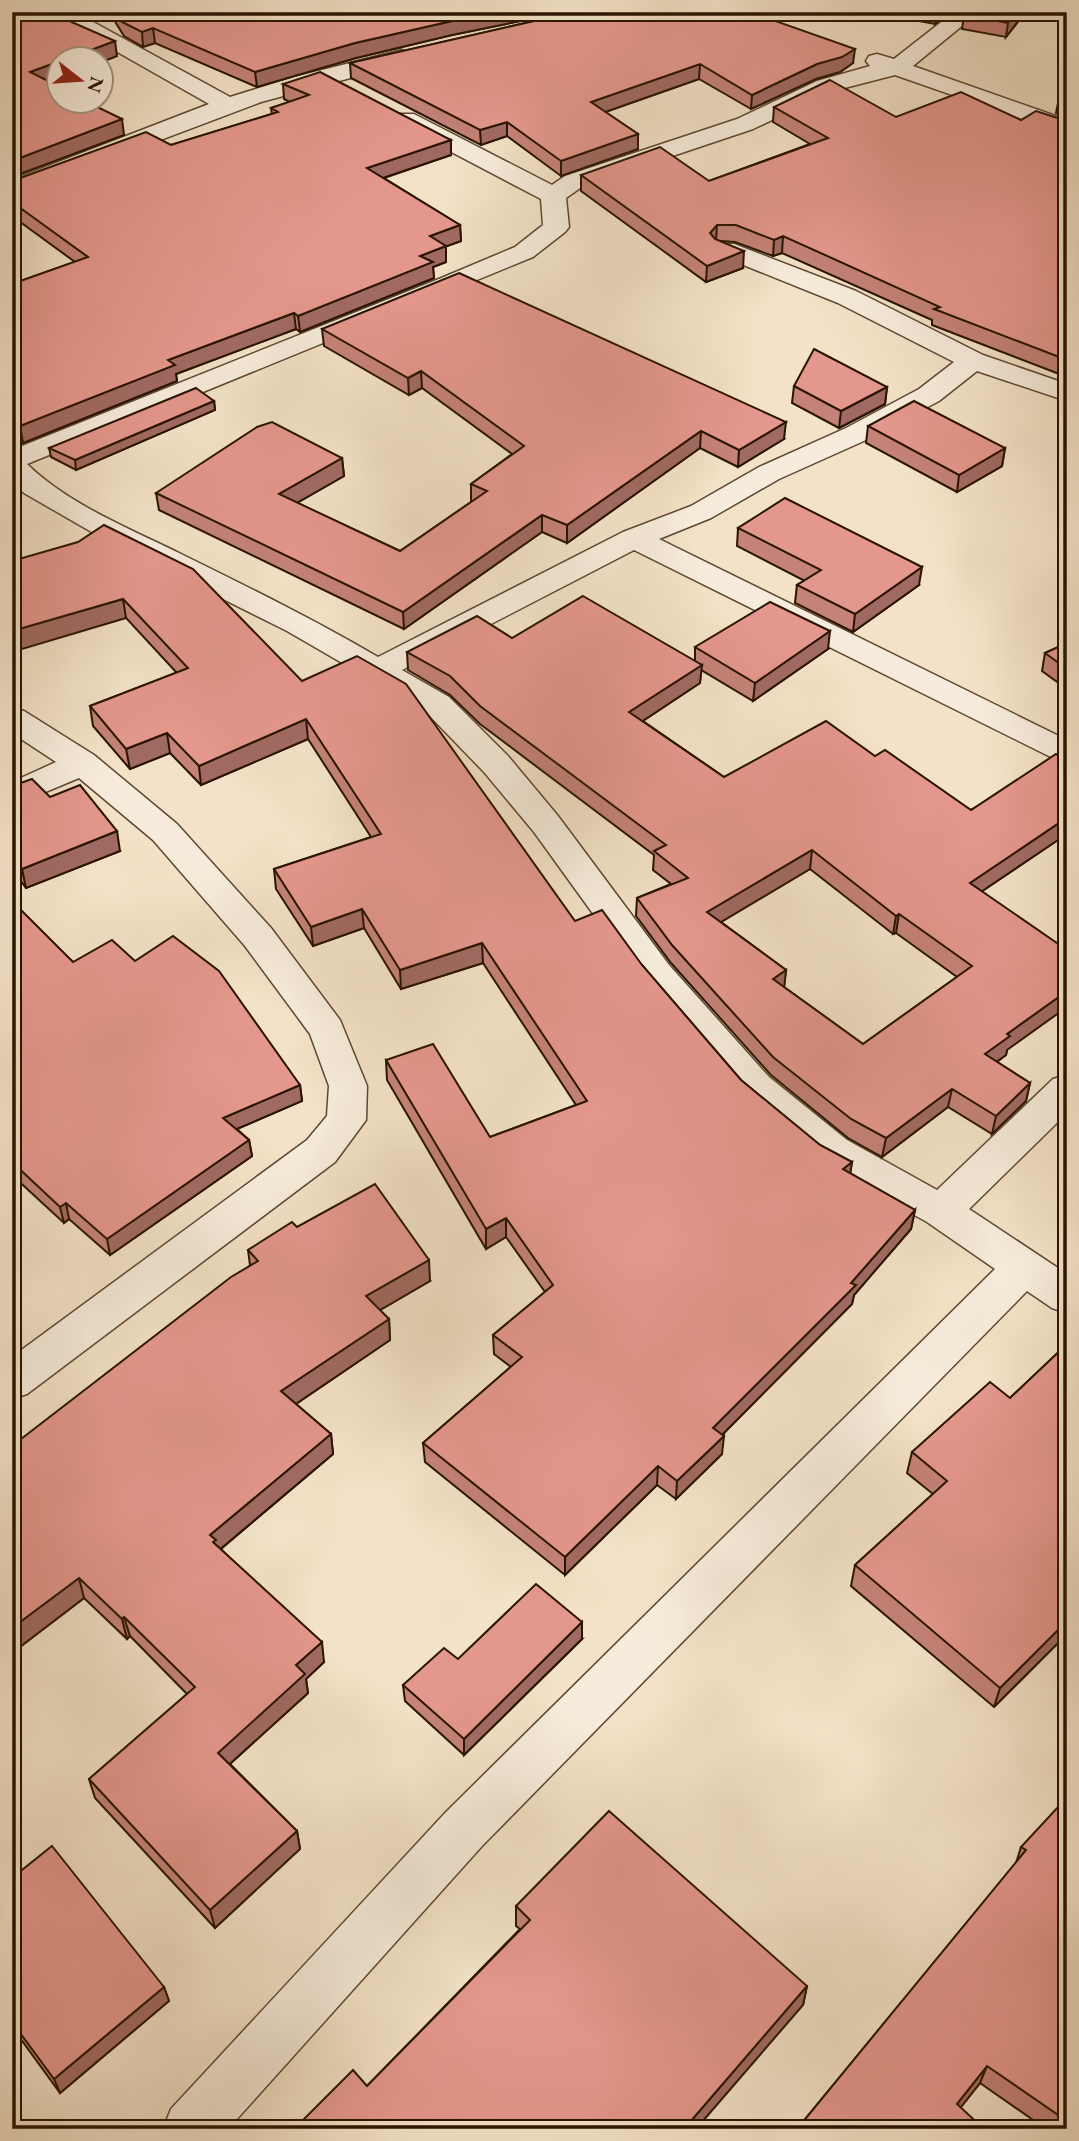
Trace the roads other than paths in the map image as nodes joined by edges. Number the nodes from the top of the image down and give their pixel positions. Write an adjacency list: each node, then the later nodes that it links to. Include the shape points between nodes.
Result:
1 (58, 12): 8 (street)
2 (968, 12): 5 (street)
3 (425, 52): 6 (street)
4 (860, 55): 5 (street)
5 (897, 68): 10 (street); 12 (street, via 825,86 745,124 574,181)
6 (323, 76): 7 (street); 8 (street)
7 (348, 89)
8 (229, 106): 11 (street)
9 (384, 108): 12 (street)
10 (1067, 128)
11 (12, 190)
12 (553, 195): 16 (street, via 556,227 524,252)
13 (725, 249): 14 (street, via 847,297)
14 (973, 361): 15 (street); 17 (street, via 929,395 856,435 769,473 701,512)
15 (1067, 393)
16 (12, 462): 18 (street, via 34,487 120,536 298,624)
17 (634, 538): 18 (street); 20 (street)
18 (375, 671): 24 (street, via 437,704 496,764 656,974 755,1087 834,1151)
19 (12, 718): 21 (street)
20 (1067, 754)
21 (82, 763): 22 (street); 27 (street, via 165,832 258,937 327,1030 348,1086 346,1120 321,1151)
22 (12, 795)
23 (1067, 1088): 24 (street)
24 (941, 1210): 25 (street)
25 (1023, 1268): 26 (street); 28 (street, via 464,1829)
26 (1067, 1296)
27 (12, 1381)
28 (191, 2129)

